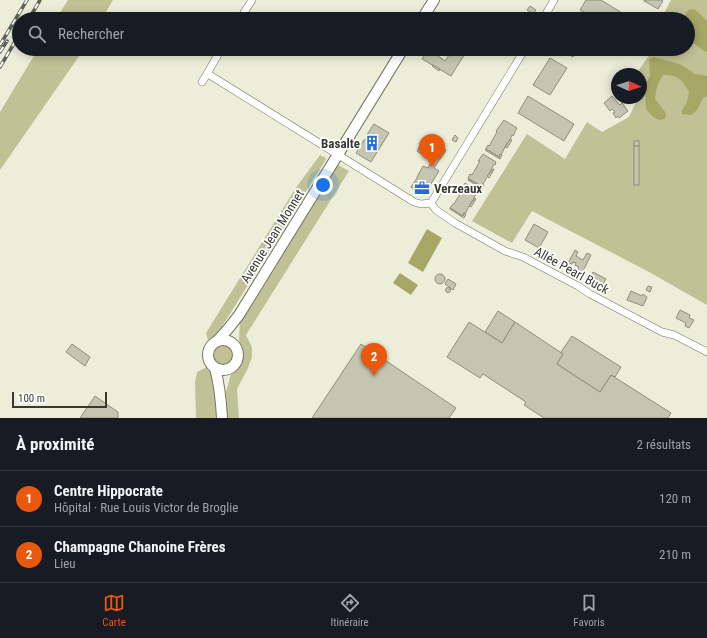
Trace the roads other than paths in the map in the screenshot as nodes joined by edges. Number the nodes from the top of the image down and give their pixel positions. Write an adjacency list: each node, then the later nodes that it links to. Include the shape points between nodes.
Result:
1 (252, 0): 4 (street)
2 (434, 0): 5 (street)
3 (554, 0): 6 (street)
4 (244, 12)
5 (426, 12)
6 (547, 12)
7 (216, 56): 10 (street)
8 (399, 56): 12 (street, Avenue Jean Monnet)
9 (521, 56): 13 (street)
10 (208, 74): 11 (street); 12 (street)
11 (202, 82)
12 (338, 155): 13 (street, via 414,202); 14 (street, Avenue Jean Monnet)
13 (431, 203): 17 (street, Allée Pearl Buck, via 436,210 455,223 505,251 523,257 662,332 674,335)
14 (239, 315): 15 (street, Avenue Jean Monnet); 16 (street, Avenue Jean Monnet, via 235,332)
15 (218, 340): 16 (street, via 228,340); 18 (street, via 210,346 207,356)
16 (236, 346): 19 (street, via 237,361)
17 (707, 352)
18 (215, 368): 19 (street); 20 (street)
19 (230, 369): 20 (street)
20 (221, 394): 21 (street)
21 (222, 418)

